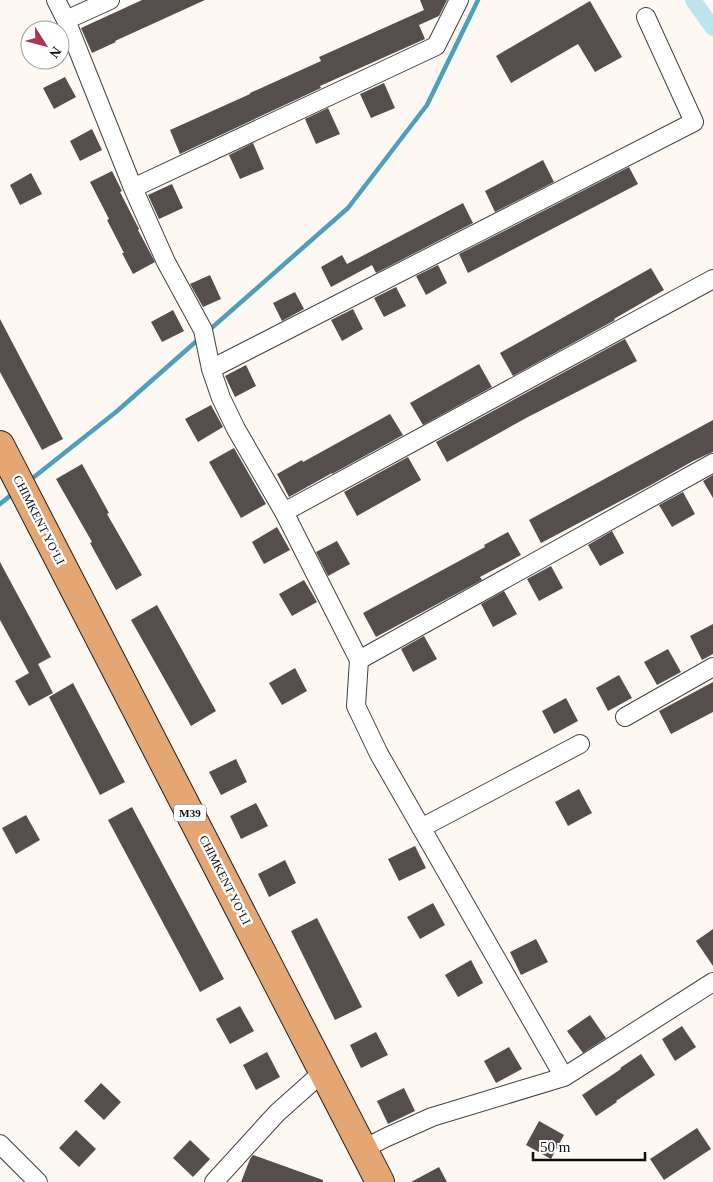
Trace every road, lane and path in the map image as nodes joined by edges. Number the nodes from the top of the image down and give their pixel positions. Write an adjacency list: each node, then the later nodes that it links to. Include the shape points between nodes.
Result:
1 (56, 0): 5 (street)
2 (110, 0): 5 (street)
3 (459, 0): 7 (street, via 436,46)
4 (646, 17): 9 (street, via 694,122)
5 (66, 20)
6 (70, 30): 7 (street)
7 (133, 188): 9 (street, via 166,262 203,330)
8 (713, 280): 12 (street)
9 (211, 369): 12 (street, via 236,429)
10 (0, 445): 19 (highway, CHIMKENT YO‘LI / M39)
11 (713, 463): 13 (street)
12 (284, 512): 13 (street)
13 (359, 660): 17 (street, via 356,706)
14 (713, 667): 15 (street)
15 (625, 717)
16 (580, 744): 17 (street)
17 (421, 828): 20 (street)
18 (713, 982): 20 (street)
19 (324, 1071): 22 (highway, CHIMKENT YO‘LI / M39); 24 (street, via 277,1113)
20 (564, 1077): 22 (street, via 432,1117)
21 (0, 1144): 23 (street)
22 (363, 1149): 25 (highway, CHIMKENT YO‘LI / M39)
23 (38, 1182)
24 (214, 1182)
25 (380, 1182)

